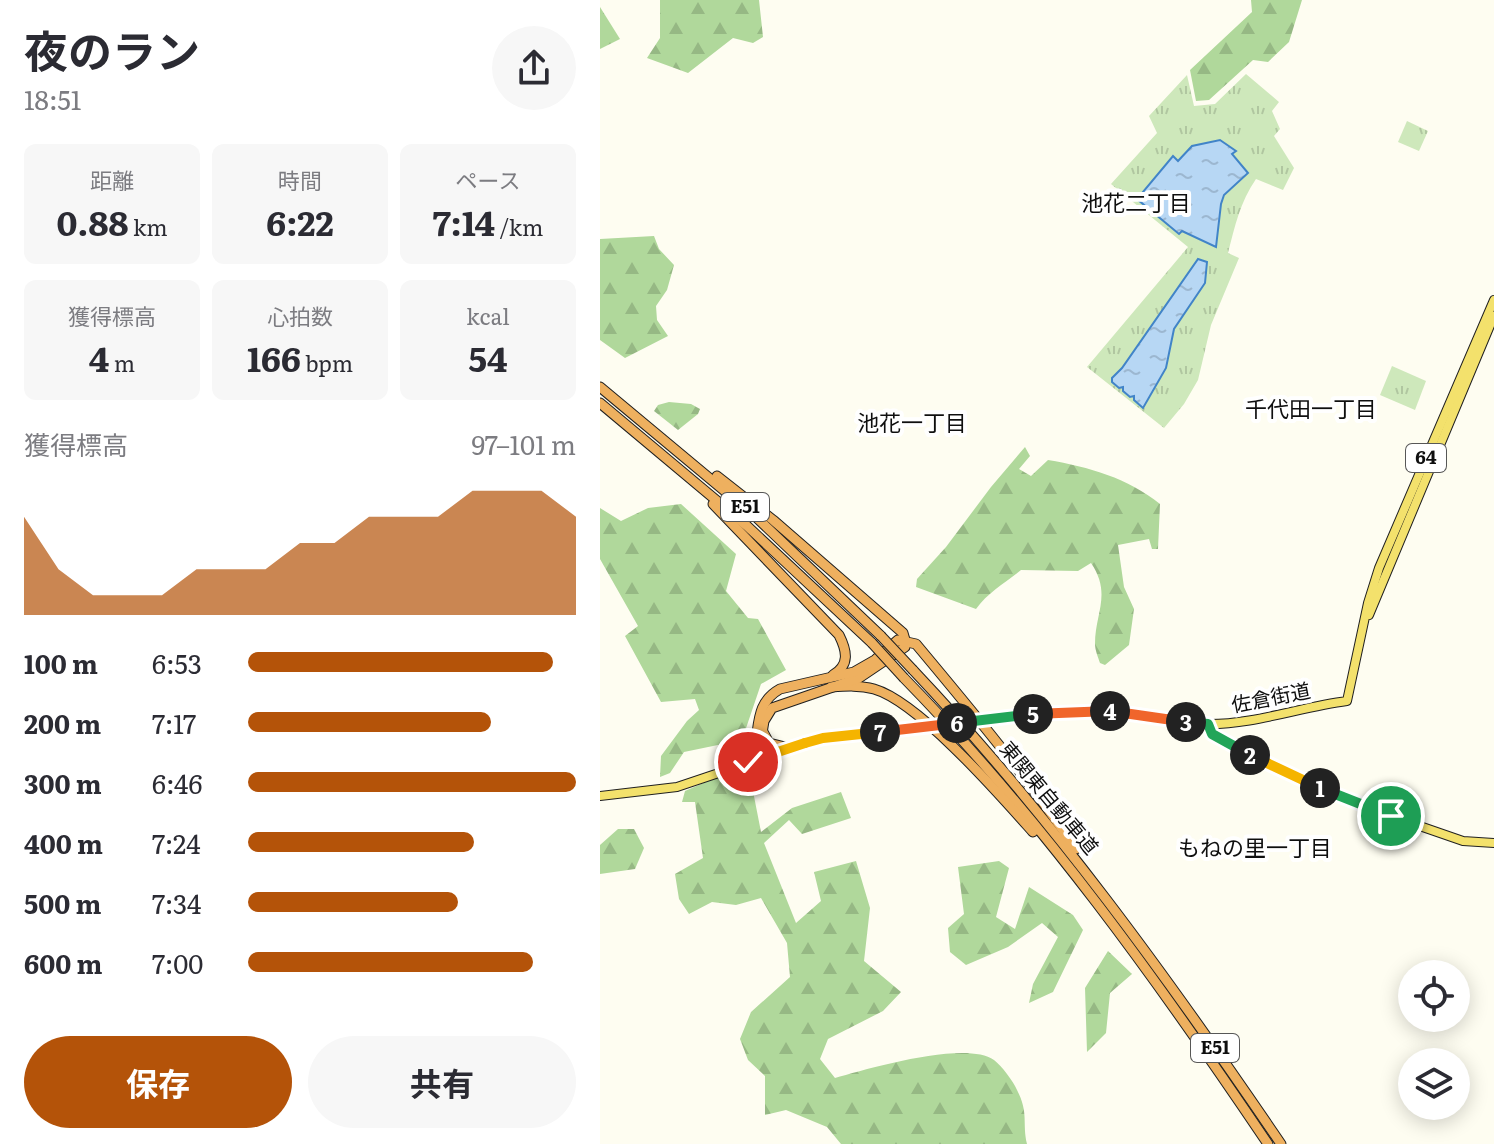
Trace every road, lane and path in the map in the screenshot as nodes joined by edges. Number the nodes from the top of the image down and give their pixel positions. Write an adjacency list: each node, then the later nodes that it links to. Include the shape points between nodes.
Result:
1 (1494, 300): 7 (main road, 佐倉街道 / 64, via 1379,568)
2 (1494, 316): 7 (main road, 佐倉街道 / 64)
3 (600, 387): 5 (highway, 東関東自動車道 / E51)
4 (600, 403): 6 (highway, 東関東自動車道 / E51)
5 (656, 432): 8 (highway, via 773,520); 16 (highway, 東関東自動車道 / E51, bridge, via 756,517 881,636 1012,779)
6 (657, 449): 9 (highway, via 839,635 846,661); 17 (highway, 東関東自動車道 / E51, bridge, via 872,643 1004,787)
7 (1367, 619): 10 (main road, 佐倉街道 / 64, via 1347,701)
8 (905, 640): 9 (highway, via 905,647 871,672); 16 (highway, via 916,644 994,738)
9 (829, 683): 11 (highway, via 772,708); 13 (highway, via 772,694 758,717); 17 (highway, via 875,689 915,712)
10 (1208, 724): 12 (main road, 佐倉街道 / 64, bridge, via 1109,711 1051,712 823,738); 15 (main road, via 1212,734 1228,744 1359,805 1463,841)
11 (762, 730): 12 (highway, via 769,743); 13 (highway)
12 (789, 748): 13 (main road, 佐倉街道 / 64)
13 (757, 753): 14 (main road, 佐倉街道 / 64, via 668,789)
14 (600, 796)
15 (1494, 843)
16 (1108, 898): 19 (highway, 東関東自動車道 / E51)
17 (1099, 906): 18 (highway, 東関東自動車道 / E51)
18 (1268, 1144)
19 (1281, 1144)

